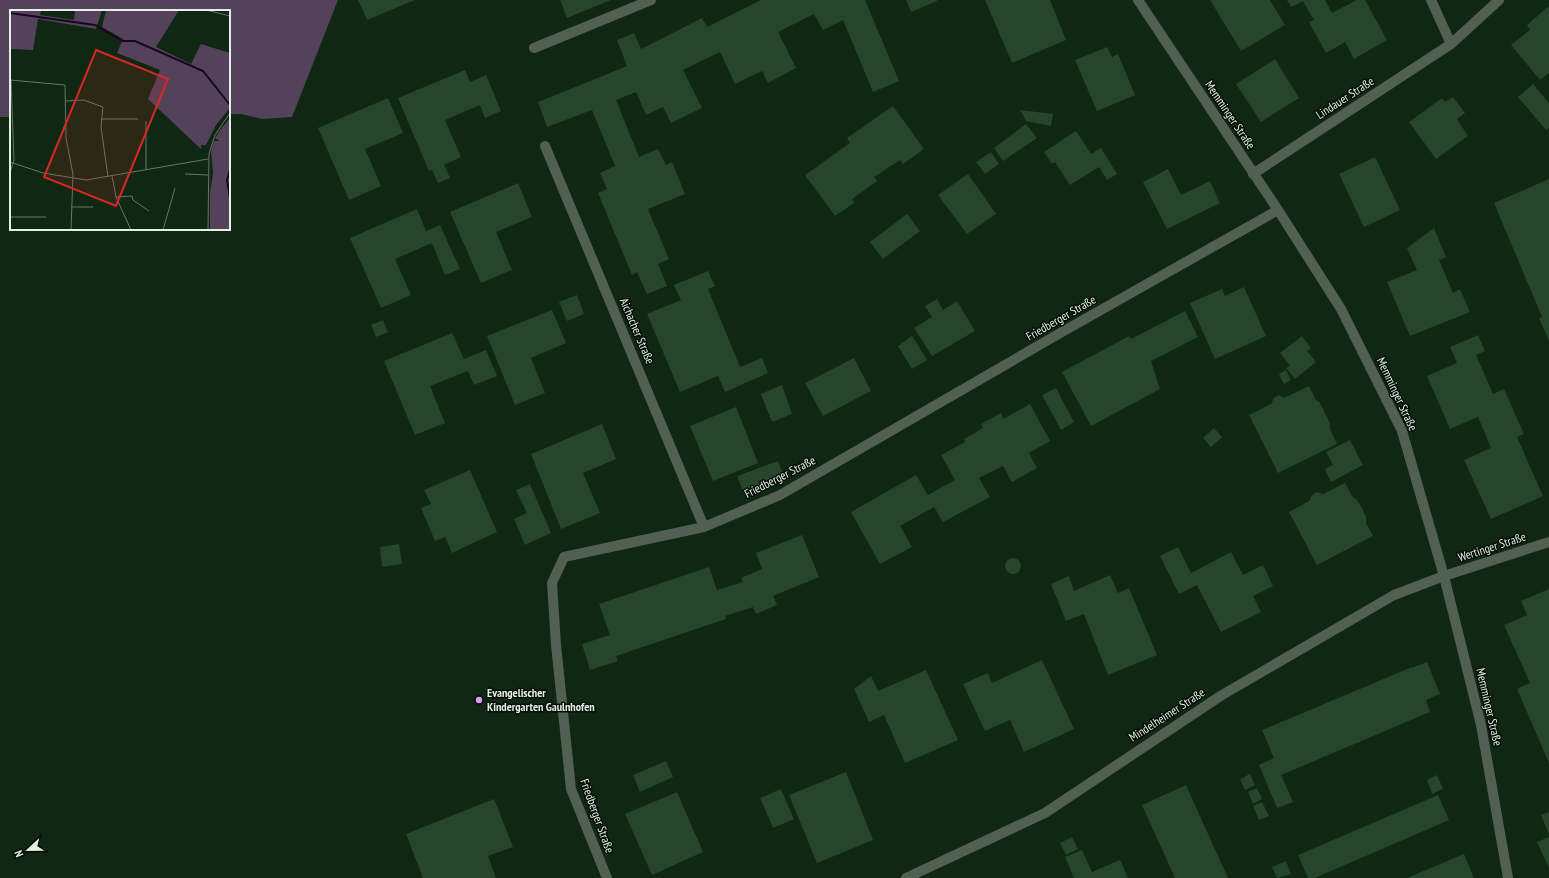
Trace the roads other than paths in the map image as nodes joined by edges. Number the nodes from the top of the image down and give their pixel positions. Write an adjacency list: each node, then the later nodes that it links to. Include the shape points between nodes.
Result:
1 (652, 0): 6 (street)
2 (1138, 0): 8 (street, Memminger Straße)
3 (1431, 0): 5 (street)
4 (1499, 0): 5 (street, Lindauer Straße)
5 (1450, 44): 8 (street, Lindauer Straße)
6 (534, 48)
7 (546, 146): 10 (street, Aichacher Straße)
8 (1253, 174): 9 (street, Memminger Straße)
9 (1278, 210): 10 (street, Friedberger Straße, via 780,495); 12 (street, Memminger Straße, via 1341,309 1402,431)
10 (704, 527): 13 (street, Friedberger Straße, via 564,557 552,583 571,789)
11 (1549, 542): 12 (street, Wertinger Straße)
12 (1444, 576): 14 (street, Mindelheimer Straße, via 1394,595 1222,695 1045,813); 15 (street, Memminger Straße, via 1481,725)
13 (606, 878)
14 (906, 878)
15 (1508, 878)

